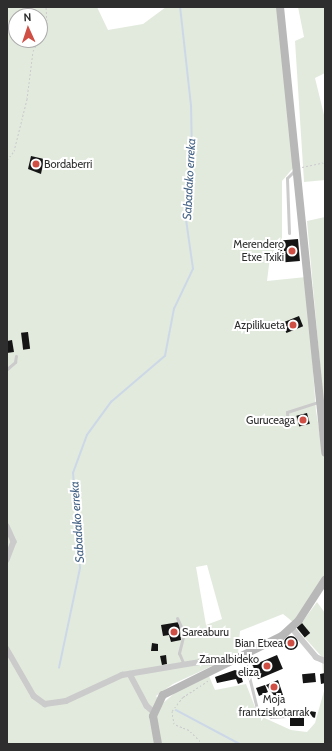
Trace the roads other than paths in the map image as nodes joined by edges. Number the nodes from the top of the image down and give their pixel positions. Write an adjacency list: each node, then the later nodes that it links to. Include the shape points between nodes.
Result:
1 (280, 7): 2 (street)
2 (296, 169): 3 (lane, via 287,178); 6 (street)
3 (289, 233)
4 (16, 356): 5 (lane, via 15,362)
5 (7, 369)
6 (318, 402): 7 (lane, via 287,412); 8 (street)
7 (288, 427)
8 (325, 454)
9 (7, 526): 10 (street, via 14,542)
10 (7, 560)
11 (324, 583): 13 (street)
12 (177, 618): 18 (lane, via 184,633 179,653)
13 (292, 628): 15 (street); 16 (street, via 316,657)
14 (7, 649): 19 (street, via 34,696 45,704 66,701)
15 (244, 654): 17 (street); 21 (lane, via 257,709 271,717)
16 (325, 661)
17 (227, 663): 18 (street); 20 (street, via 168,692)
18 (184, 665): 19 (street)
19 (130, 674): 20 (street, via 147,706)
20 (154, 712): 22 (street)
21 (287, 716)
22 (158, 744)

